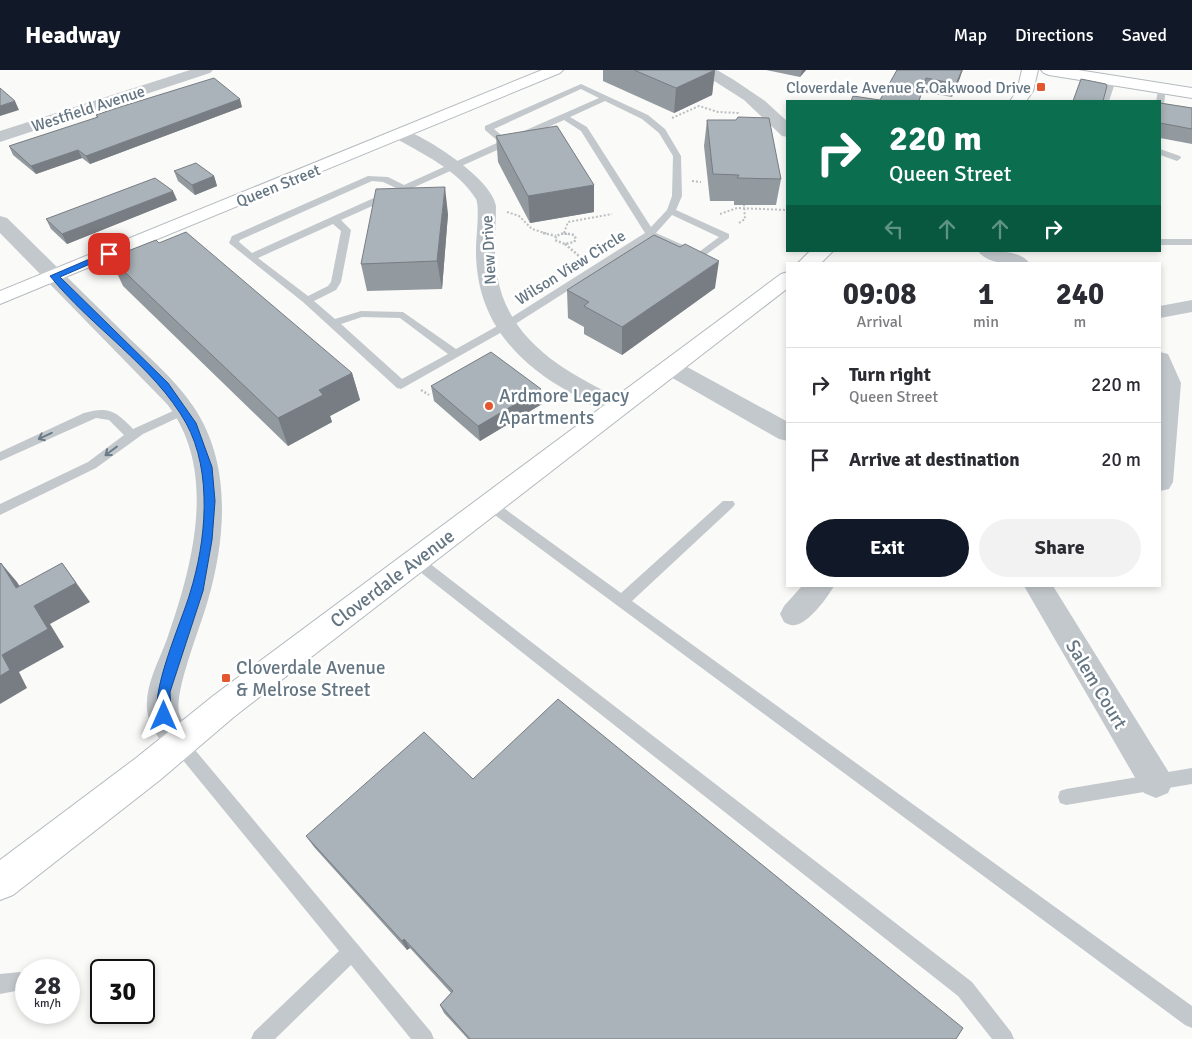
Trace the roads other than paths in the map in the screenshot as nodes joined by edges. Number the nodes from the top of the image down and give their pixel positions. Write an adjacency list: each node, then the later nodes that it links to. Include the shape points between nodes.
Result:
1 (205, 70): 18 (street, Westfield Avenue)
2 (556, 70): 17 (street, Queen Street)
3 (705, 70): 16 (street, via 743,91)
4 (1030, 70): 10 (street, via 1028,83)
5 (1049, 70): 6 (street)
6 (1112, 80): 7 (street); 11 (lane)
7 (1162, 88): 8 (street); 12 (lane)
8 (1192, 93)
9 (605, 98): 15 (lane); 19 (lane, Wilson View Circle, via 581,86 488,128); 24 (lane, Wilson View Circle, via 645,117 662,132 677,156 677,196)
10 (1019, 100)
11 (1105, 100)
12 (1161, 100)
13 (1161, 106): 14 (lane, via 1166,110)
14 (1192, 114)
15 (564, 116): 19 (lane); 27 (lane, Wilson View Circle, via 584,129)
16 (786, 130)
17 (401, 134): 22 (street, New Drive); 35 (street, Queen Street)
18 (0, 137)
19 (505, 143): 22 (lane)
20 (1161, 152): 21 (lane)
21 (1177, 158)
22 (455, 166): 23 (lane); 42 (street, New Drive, via 469,177 486,202 487,277 492,300)
23 (404, 189): 25 (lane); 32 (lane, via 385,179 371,178 235,238 234,243)
24 (671, 211): 27 (lane, Wilson View Circle); 27 (lane, via 726,236 700,256)
25 (335, 220): 32 (lane); 38 (lane, via 346,230 336,282 332,288)
26 (0, 222): 35 (street)
27 (650, 234): 42 (lane, Wilson View Circle)
28 (1161, 242): 29 (lane)
29 (1192, 242)
30 (822, 252): 33 (street)
31 (990, 252): 34 (street)
32 (251, 257): 38 (lane)
33 (809, 262)
34 (1015, 262)
35 (54, 276): 37 (street, Queen Street); 47 (street)
36 (786, 280): 45 (street, Cloverdale Avenue)
37 (0, 298)
38 (308, 300): 41 (lane)
39 (1192, 306): 40 (street)
40 (1161, 312)
41 (332, 323): 43 (lane, via 361,314 403,316); 43 (lane, Wilson View Circle, via 401,385)
42 (505, 326): 43 (lane, Wilson View Circle); 46 (street, New Drive, via 549,370 567,383)
43 (456, 354)
44 (1161, 362): 51 (street, via 1169,383)
45 (670, 367): 46 (street, Cloverdale Avenue); 48 (street)
46 (616, 407): 52 (street, Cloverdale Avenue)
47 (184, 410): 49 (lane); 60 (street, via 207,467 210,501 197,591 164,692 164,716)
48 (786, 432)
49 (132, 436): 50 (lane, one-way to 50, via 109,413 101,412); 54 (lane, one-way to 54, via 92,465)
50 (0, 457)
51 (1161, 471)
52 (489, 504): 55 (street, Cloverdale Avenue); 58 (lane)
53 (728, 504): 58 (lane)
54 (0, 510)
55 (415, 560): 60 (street, Cloverdale Avenue); 71 (lane, via 964,989)
56 (819, 587): 59 (street)
57 (1039, 587): 62 (street, Salem Court)
58 (622, 602): 68 (lane)
59 (794, 614)
60 (179, 743): 64 (street, Cloverdale Avenue); 65 (lane)
61 (1192, 776): 62 (lane)
62 (1156, 782): 63 (lane)
63 (1066, 797)
64 (0, 882)
65 (351, 952): 69 (lane); 70 (lane)
66 (15, 982): 67 (lane)
67 (0, 984)
68 (1192, 1018)
69 (261, 1039)
70 (424, 1039)
71 (1004, 1039)

